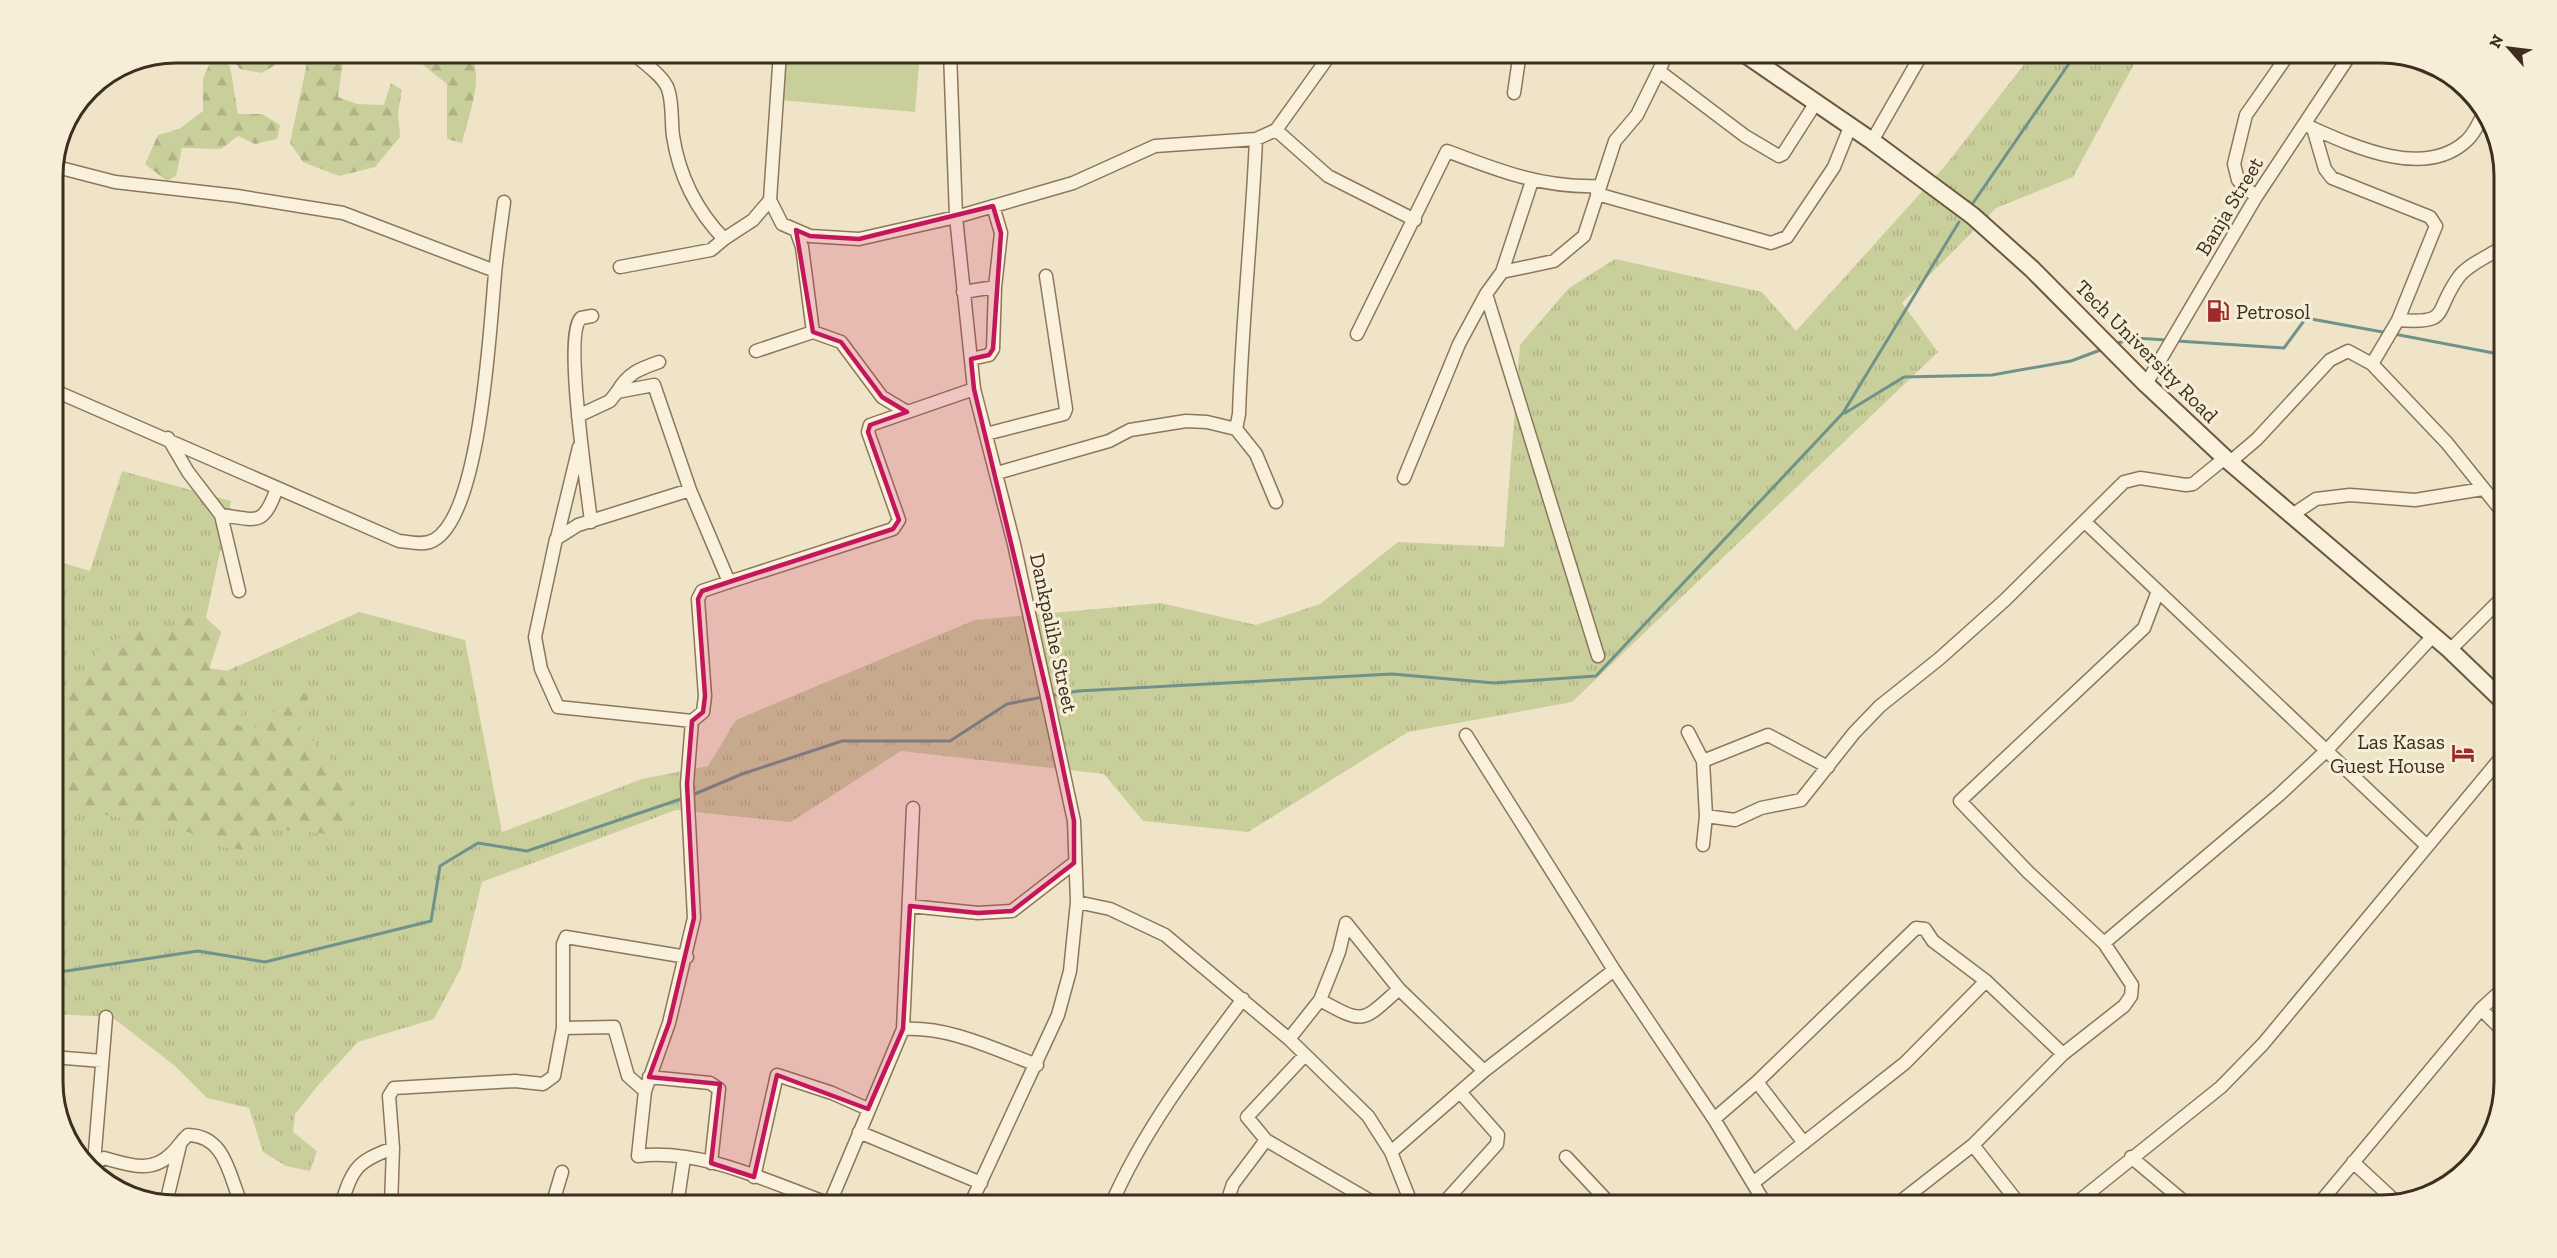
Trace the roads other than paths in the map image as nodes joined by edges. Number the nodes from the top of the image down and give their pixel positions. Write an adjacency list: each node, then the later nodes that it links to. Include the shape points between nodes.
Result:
1 (644, 63): 30 (street, via 668,89 673,137 683,176 696,204)
2 (779, 63): 24 (street)
3 (950, 63): 27 (street, Dankpalihe Street)
4 (1324, 63): 17 (street)
5 (1518, 63): 12 (street)
6 (1663, 63): 11 (street)
7 (1757, 63): 13 (street, Tech University Road)
8 (1917, 63): 19 (street)
9 (2282, 63): 23 (street, via 2246,115 2234,164 2238,180)
10 (2345, 63): 15 (street, Banja Street)
11 (1659, 71): 13 (street, via 1745,136 1779,156); 22 (street, via 1637,115 1615,141)
12 (1514, 93)
13 (1815, 104): 16 (street, Tech University Road)
14 (2479, 120): 15 (street, via 2467,141 2446,153 2413,160 2386,156)
15 (2308, 126): 23 (street, Banja Street); 40 (street, via 2332,178 2430,217 2436,225)
16 (1850, 127): 19 (street, Tech University Road); 22 (street, via 1834,167 1787,237 1770,243)
17 (1276, 130): 18 (street); 28 (street, via 1328,176)
18 (1256, 139): 26 (street, via 1155,146 1073,183); 53 (street)
19 (1872, 141): 47 (street, Tech University Road, via 1973,216 2032,269)
20 (63, 169): 33 (street, via 115,182 343,213)
21 (1532, 181): 22 (street); 28 (street, via 1447,151); 34 (street)
22 (1598, 190): 34 (street, via 1584,236 1554,261)
23 (2256, 197): 47 (street, Banja Street)
24 (770, 200): 29 (street, via 782,224); 30 (street, via 753,220)
25 (504, 202): 33 (street)
26 (993, 206): 27 (street); 36 (street, via 1001,233)
27 (956, 217): 29 (street, via 859,239 810,236); 37 (street, Dankpalihe Street)
28 (1415, 220): 42 (street)
29 (796, 230): 41 (street, via 802,247)
30 (724, 239): 32 (street, via 711,250)
31 (2494, 252): 40 (street, via 2459,276 2433,319)
32 (620, 267)
33 (495, 271): 60 (street, via 489,359 478,433 470,468 445,531 434,541 421,544 399,541)
34 (1502, 272): 38 (street)
35 (1046, 276): 54 (street, via 1066,409 1064,414)
36 (994, 287): 37 (street); 44 (street, via 993,349 989,355)
37 (963, 292): 44 (street, Dankpalihe Street)
38 (1486, 294): 59 (street, via 1459,344); 76 (street)
39 (592, 316): 52 (street, via 581,318 575,329)
40 (2398, 320): 46 (street)
41 (813, 332): 43 (street); 51 (street, via 841,342 882,397)
42 (1357, 334)
43 (756, 351)
44 (971, 359): 48 (street, Dankpalihe Street)
45 (659, 362): 49 (street, via 626,377)
46 (2372, 364): 57 (street, via 2348,351 2330,360 2256,439); 61 (street, via 2447,443)
47 (2146, 384): 57 (street, Tech University Road)
48 (974, 389): 51 (street); 54 (street, Dankpalihe Street)
49 (617, 392): 52 (street, via 609,401); 62 (street, via 654,385)
50 (63, 394): 56 (street)
51 (907, 411): 70 (street, via 870,425 868,432 898,520 893,529)
52 (578, 416): 55 (street)
53 (1236, 429): 58 (street, via 1186,421 1130,430 1109,441); 63 (street, via 1256,454)
54 (987, 434): 58 (street, Dankpalihe Street)
55 (581, 437): 67 (street); 69 (street)
56 (168, 438): 60 (street); 65 (street)
57 (2228, 460): 66 (street, Tech University Road); 68 (street, via 2193,484 2140,478 2124,482)
58 (997, 474): 89 (street, Dankpalihe Street, via 1074,821)
59 (1404, 478)
60 (277, 488): 65 (street, via 269,512 262,517 254,520)
61 (2483, 489): 64 (street); 66 (street, via 2415,500 2350,495 2316,499)
62 (690, 490): 67 (street); 70 (street)
63 (1276, 502)
64 (2494, 502)
65 (221, 515): 71 (street)
66 (2292, 515): 74 (street, Tech University Road)
67 (591, 522): 69 (street)
68 (2085, 522): 72 (street); 84 (street, via 1939,659 1880,706)
69 (556, 539): 78 (street, via 534,637 541,669 558,707)
70 (729, 582): 78 (street, via 702,591 698,599 705,696 703,712)
71 (239, 591)
72 (2158, 591): 81 (street); 92 (street, via 2144,628 1960,801)
73 (2494, 606): 75 (street)
74 (2433, 636): 75 (street, Tech University Road); 81 (street)
75 (2450, 650): 77 (street, Tech University Road)
76 (1598, 656)
77 (2494, 692)
78 (692, 721): 93 (street, via 687,784 694,918)
79 (1688, 732): 82 (street)
80 (1466, 735): 94 (street)
81 (2326, 751): 88 (street); 92 (street)
82 (1703, 761): 84 (street, via 1768,735); 86 (street)
83 (2494, 766): 88 (street)
84 (1828, 767): 86 (street, via 1801,800 1761,808 1735,820)
85 (913, 808): 91 (street)
86 (1706, 816): 87 (street)
87 (1704, 845)
88 (2427, 846): 126 (street, via 2264,1044 2221,1087)
89 (1074, 863): 90 (street, Dankpalihe Street); 91 (street, via 1012,911 978,913)
90 (1077, 902): 98 (street, via 1110,909 1165,935); 110 (street, Dankpalihe Street, via 1070,971 1058,1015)
91 (910, 906): 104 (street)
92 (2104, 943): 106 (street, via 2132,985 2131,996 2124,1006)
93 (687, 957): 103 (street, via 566,937); 112 (street)
94 (1614, 970): 111 (street); 117 (street)
95 (1986, 981): 106 (street); 113 (street, via 1933,941 1925,929 1916,928); 120 (street, via 1905,1063)
96 (1399, 989): 99 (street, via 1362,1018 1345,1014); 99 (street, via 1346,923); 111 (street)
97 (2494, 997): 100 (street)
98 (1243, 999): 105 (street); 145 (street, via 1188,1073 1126,1171)
99 (1320, 1000): 105 (street)
100 (2481, 1009): 102 (street); 130 (street)
101 (106, 1017): 109 (street)
102 (2494, 1021)
103 (563, 1028): 114 (street, via 614,1027 628,1076); 123 (street, via 558,1065 549,1082 394,1088 389,1096)
104 (903, 1029): 110 (street, via 926,1027 945,1032); 116 (street)
105 (1289, 1039): 107 (street)
106 (2063, 1054): 122 (street)
107 (1305, 1055): 119 (street, via 1247,1117); 124 (street, via 1368,1116)
108 (63, 1058): 109 (street)
109 (102, 1061): 127 (street)
110 (1037, 1065): 134 (street, Dankpalihe Street)
111 (1484, 1071): 115 (street)
112 (649, 1077): 114 (street); 131 (street, via 710,1083 719,1089)
113 (1757, 1082): 117 (street); 120 (street)
114 (645, 1091): 128 (street, via 638,1156 658,1153)
115 (1460, 1092): 124 (street); 149 (street, via 1498,1135 1497,1144)
116 (868, 1109): 118 (street); 133 (street, via 777,1075)
117 (1714, 1119): 135 (street)
118 (859, 1132): 134 (street); 143 (street)
119 (1266, 1140): 146 (street, via 1233,1184); 147 (street)
120 (1804, 1143): 135 (street)
121 (180, 1144): 129 (street, via 153,1166 104,1158); 136 (street); 137 (street, via 188,1135 194,1135 218,1147)
122 (1973, 1145): 152 (street); 153 (street)
123 (393, 1148): 138 (street, via 367,1158 350,1176); 139 (street)
124 (1392, 1152): 148 (street)
125 (1566, 1157): 150 (street)
126 (2131, 1157): 154 (street); 155 (street)
127 (93, 1158)
128 (684, 1158): 131 (street); 141 (street)
129 (97, 1162)
130 (2353, 1162): 156 (street); 157 (street)
131 (711, 1163): 133 (street)
132 (562, 1172): 140 (street)
133 (754, 1177): 142 (street)
134 (981, 1183): 144 (street, Dankpalihe Street)
135 (1753, 1183): 151 (street)
136 (168, 1194)
137 (238, 1195)
138 (345, 1195)
139 (392, 1195)
140 (555, 1195)
141 (679, 1195)
142 (802, 1195)
143 (833, 1195)
144 (975, 1195)
145 (1116, 1195)
146 (1230, 1195)
147 (1360, 1195)
148 (1408, 1195)
149 (1452, 1195)
150 (1601, 1195)
151 (1760, 1195)
152 (1910, 1195)
153 (2012, 1195)
154 (2087, 1195)
155 (2175, 1195)
156 (2327, 1195)
157 (2388, 1195)

